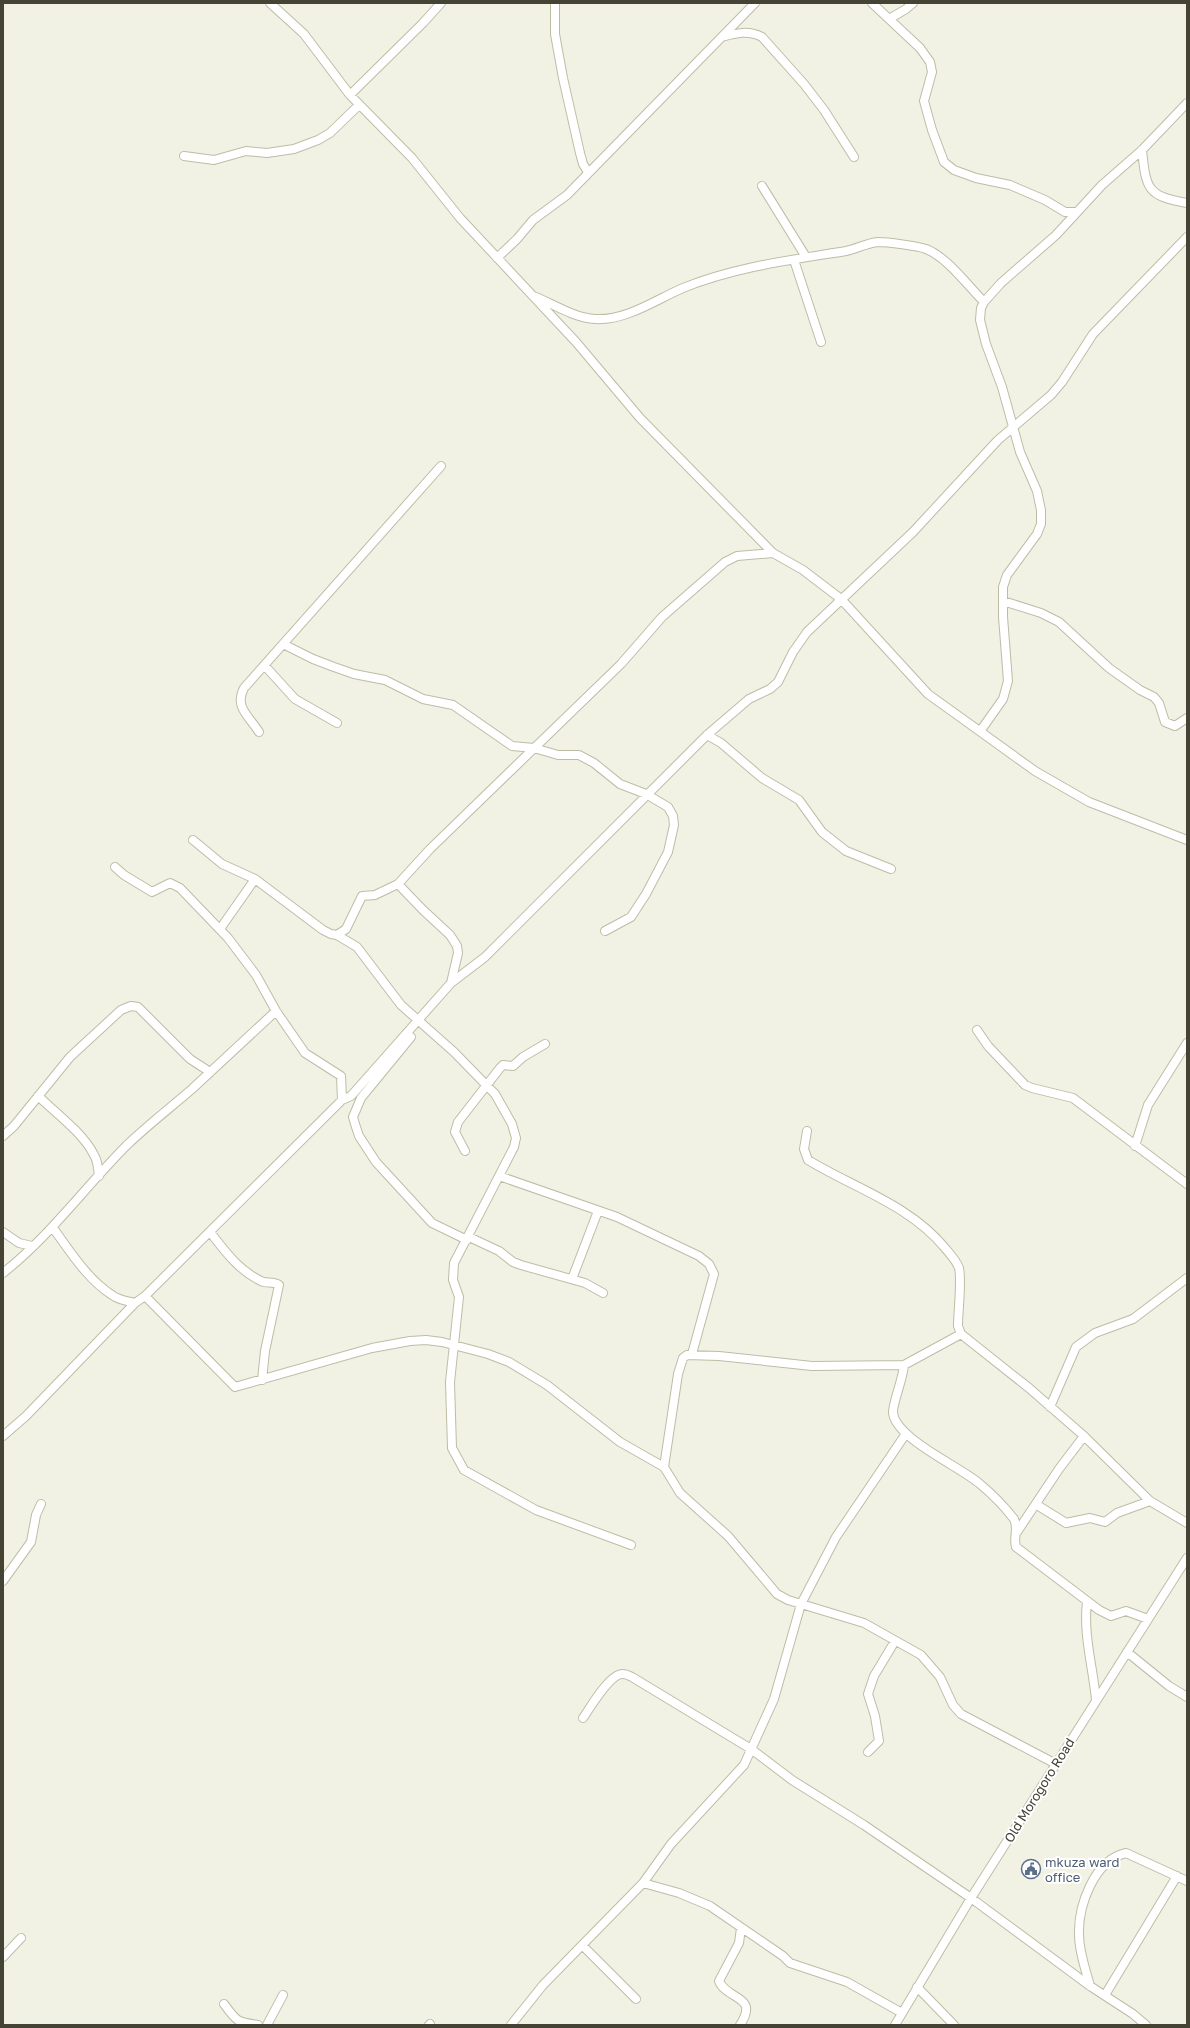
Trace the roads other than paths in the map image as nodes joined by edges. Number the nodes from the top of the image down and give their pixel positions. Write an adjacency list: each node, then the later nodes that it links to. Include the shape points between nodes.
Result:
1 (270, 3): 9 (street, via 304,34)
2 (441, 3): 9 (street)
3 (555, 3): 15 (street, via 556,34 563,78 578,146)
4 (755, 3): 8 (street)
5 (872, 3): 7 (street)
6 (913, 3): 7 (street)
7 (889, 19): 18 (street, via 920,48 930,62 932,72 924,101 944,162 954,170 976,178 1010,185 1065,212)
8 (721, 37): 14 (street, via 753,32 762,37 824,110); 15 (street)
9 (350, 95): 11 (street)
10 (1187, 103): 12 (street)
11 (359, 105): 13 (street, via 330,132 318,140 294,149 267,153 246,151 214,160); 21 (street, via 412,158 460,218)
12 (1142, 150): 17 (street, via 1144,171 1154,194); 18 (street)
13 (184, 156)
14 (854, 158)
15 (588, 172): 21 (street, via 567,195 533,220)
16 (762, 186): 20 (street)
17 (1187, 203)
18 (1075, 212): 24 (street, via 1056,235 1001,283)
19 (1187, 237): 26 (street, via 1093,334 1051,395)
20 (806, 257): 22 (street); 24 (street, via 847,251 877,242 926,248 940,257)
21 (497, 258): 23 (street)
22 (794, 260): 23 (street, via 730,273 684,288 627,314 603,319 577,315); 25 (street)
23 (532, 295): 28 (street, via 576,342 640,418)
24 (984, 302): 26 (street, via 980,320)
25 (821, 342)
26 (1014, 428): 29 (street, via 988,450 913,532); 30 (street, via 1020,452 1037,491 1041,510 1037,534 1007,575 1003,587)
27 (441, 466): 31 (street)
28 (773, 553): 29 (street, via 803,570); 38 (street, via 737,556 725,562 662,617 621,664)
29 (841, 599): 35 (street, via 928,694); 37 (street, via 807,632 793,652 778,682 770,689 749,698)
30 (1003, 601): 33 (street, via 1041,613 1059,622 1109,668 1154,697 1159,703 1164,722 1175,726); 35 (street, via 1008,681 1003,699)
31 (283, 644): 32 (street); 38 (street, via 334,667 385,680 423,699 453,705 506,743)
32 (265, 666): 34 (street, via 295,699); 36 (street, via 244,688 240,697 241,707)
33 (1187, 718)
34 (338, 723)
35 (980, 730): 41 (street, via 1035,771 1089,802)
36 (259, 732)
37 (707, 735): 39 (street); 43 (street, via 721,743 762,778 799,800 822,832 846,851)
38 (534, 748): 39 (street, via 558,755 579,756 594,763 620,784); 45 (street, via 430,849)
39 (646, 794): 47 (street, via 668,807 673,816 668,852 634,913 625,922); 49 (street, via 485,957)
40 (193, 840): 44 (street, via 222,864)
41 (1187, 840)
42 (115, 867): 46 (street, via 152,892 166,884 175,885)
43 (891, 869)
44 (255, 879): 46 (street); 48 (street, via 323,930)
45 (398, 884): 48 (street, via 375,896 362,896 346,929); 49 (street, via 450,935 457,946 458,953)
46 (220, 929): 50 (street, via 256,975)
47 (605, 931)
48 (338, 935): 51 (street, via 357,947 401,1005)
49 (451, 983): 51 (street)
50 (276, 1011): 55 (street); 58 (street, via 305,1053 341,1076)
51 (421, 1022): 56 (street, via 454,1052); 58 (street, via 351,1096); 70 (street, via 368,1088 353,1117 359,1136 376,1162 432,1222)
52 (977, 1030): 61 (street, via 988,1046 1025,1085 1073,1098)
53 (1187, 1043): 61 (street, via 1148,1105)
54 (545, 1044): 56 (street, via 513,1066 504,1065)
55 (210, 1072): 57 (street, via 190,1059 138,1007 131,1006 122,1010 70,1057); 63 (street, via 128,1144)
56 (486, 1087): 62 (street, via 455,1128 457,1139); 64 (street, via 495,1094 512,1124 516,1138)
57 (38, 1096): 60 (street); 63 (street, via 91,1149)
58 (342, 1100): 69 (street)
59 (807, 1131): 78 (street, via 804,1148 808,1160 885,1200 924,1227 953,1257 958,1268 958,1326)
60 (3, 1136)
61 (1135, 1146): 65 (street)
62 (465, 1151)
63 (99, 1176): 67 (street)
64 (499, 1176): 66 (street); 70 (street)
65 (1187, 1184)
66 (598, 1211): 74 (street); 80 (street, via 683,1248 709,1264 714,1274)
67 (53, 1228): 71 (street); 77 (street, via 96,1282 112,1296)
68 (3, 1232): 71 (street, via 19,1244)
69 (210, 1232): 76 (street); 82 (street, via 244,1271 262,1282 279,1285 265,1351)
70 (468, 1238): 74 (street, via 499,1251 512,1262); 79 (street, via 454,1263 452,1274 459,1297)
71 (32, 1246): 72 (street)
72 (3, 1273)
73 (1187, 1278): 83 (street, via 1134,1319 1095,1333 1076,1347)
74 (572, 1279): 75 (street)
75 (603, 1293)
76 (145, 1296): 77 (street); 82 (street, via 235,1387)
77 (135, 1303): 85 (street, via 26,1416)
78 (961, 1334): 81 (street); 83 (street)
79 (455, 1346): 82 (street, via 426,1340 410,1341 372,1348); 87 (street, via 488,1354 524,1370 620,1442); 93 (street, via 450,1382 452,1448 464,1470 536,1510)
80 (692, 1354): 81 (street, via 812,1366); 87 (street, via 683,1358 678,1374)
81 (904, 1365): 84 (street, via 893,1412 895,1421)
82 (262, 1380)
83 (1050, 1407): 86 (street)
84 (905, 1435): 92 (street, via 980,1484 1014,1519 1017,1526); 97 (street, via 836,1536)
85 (3, 1436)
86 (1084, 1436): 88 (street); 90 (street, via 1059,1469)
87 (664, 1467): 97 (street, via 680,1493 728,1536 777,1594)
88 (1150, 1501): 90 (street, via 1117,1513 1105,1522 1090,1518 1066,1523); 91 (street)
89 (41, 1504): 95 (street, via 36,1515 31,1542)
90 (1037, 1505): 92 (street)
91 (1187, 1523)
92 (1016, 1534): 96 (street, via 1016,1547)
93 (631, 1545)
94 (1187, 1558): 98 (street, Old Morogoro Road)
95 (3, 1581)
96 (1087, 1602): 98 (street, via 1107,1615 1126,1611); 102 (street, via 1087,1640 1096,1683)
97 (801, 1604): 99 (street, via 854,1619); 104 (street, via 774,1699)
98 (1148, 1619): 100 (street, Old Morogoro Road)
99 (896, 1641): 105 (street, via 874,1676 868,1694 879,1741); 107 (street, via 921,1655 933,1667 944,1683 953,1705 961,1714)
100 (1127, 1652): 101 (street, via 1162,1681); 102 (street, Old Morogoro Road)
101 (1187, 1697)
102 (1096, 1700): 107 (street, Old Morogoro Road)
103 (583, 1718): 104 (street, via 608,1682 623,1674 632,1677)
104 (751, 1750): 106 (street); 108 (street)
105 (868, 1752)
106 (758, 1756): 108 (street); 112 (street)
107 (1056, 1764): 112 (street, Old Morogoro Road)
108 (744, 1765): 111 (street, via 671,1844)
109 (1177, 1876): 110 (street); 117 (street, via 1126,1853 1120,1854 1100,1870 1086,1895 1078,1935); 120 (street)
110 (1187, 1881)
111 (643, 1883): 113 (street, via 679,1893 710,1906); 115 (street)
112 (971, 1898): 117 (street); 118 (street, Old Morogoro Road)
113 (741, 1928): 123 (street, via 790,1963 847,1982); 127 (street, via 739,1943 719,1981 745,2004 745,2014)
114 (21, 1938): 116 (street)
115 (582, 1945): 121 (street); 126 (street, via 543,1985)
116 (3, 1957)
117 (1090, 1986): 120 (street)
118 (918, 1987): 123 (street, Old Morogoro Road); 129 (street)
119 (283, 1995): 125 (street)
120 (1105, 1995): 130 (street)
121 (636, 1999)
122 (224, 2004): 124 (street, via 232,2016 241,2023)
123 (902, 2014): 128 (street, Old Morogoro Road)
124 (258, 2025)
125 (267, 2025)
126 (511, 2025)
127 (740, 2025)
128 (895, 2025)
129 (954, 2025)
130 (1146, 2025)

